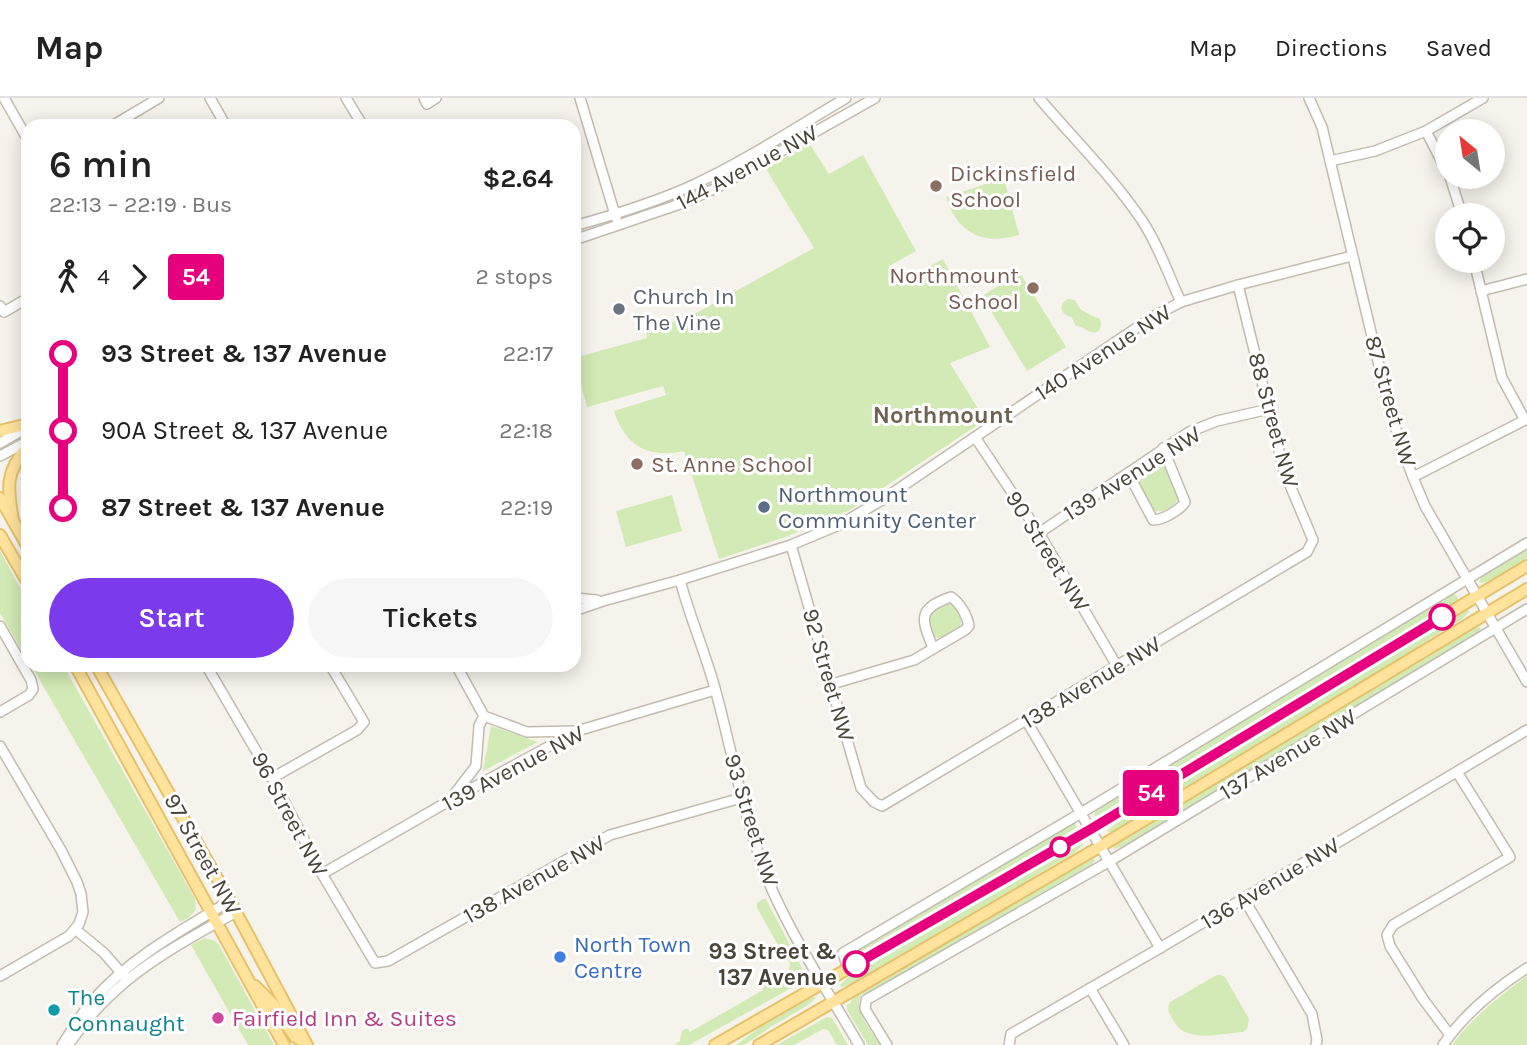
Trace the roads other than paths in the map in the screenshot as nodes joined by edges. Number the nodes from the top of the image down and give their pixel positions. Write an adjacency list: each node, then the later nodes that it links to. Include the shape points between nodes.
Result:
1 (4, 98): 16 (street)
2 (159, 98): 13 (street)
3 (210, 98): 14 (street)
4 (346, 98): 15 (street)
5 (436, 98): 12 (street)
6 (580, 98): 20 (street)
7 (846, 98): 20 (street, 144 Avenue NW, via 721,171)
8 (875, 98): 22 (street, 144 Avenue NW, via 714,189)
9 (1039, 98): 30 (street, via 1141,220)
10 (1309, 98): 19 (street, 87 Street NW)
11 (1483, 98): 17 (street)
12 (425, 101)
13 (124, 119)
14 (222, 119)
15 (359, 119)
16 (21, 128)
17 (1426, 131): 18 (street); 19 (street, via 1375,151)
18 (1435, 149)
19 (1330, 161): 24 (street, 87 Street NW)
20 (615, 214): 21 (street, 144 Avenue NW); 22 (street)
21 (581, 224)
22 (618, 226): 23 (street, 144 Avenue NW)
23 (581, 238)
24 (1352, 256): 27 (street, 140 Avenue NW); 44 (street, 87 Street NW, via 1394,427)
25 (1477, 273): 28 (street)
26 (1527, 279): 28 (street)
27 (1238, 285): 30 (street, 140 Avenue NW); 32 (street, 88 Street NW)
28 (1481, 291): 33 (street, via 1502,378)
29 (21, 301): 31 (street)
30 (1181, 302): 37 (street, 140 Avenue NW)
31 (2, 309)
32 (1269, 409): 40 (street, 139 Avenue NW, via 1217,421); 52 (street, 88 Street NW, via 1284,471 1313,540)
33 (1526, 419): 44 (street)
34 (21, 427): 36 (main road)
35 (21, 430): 38 (street)
36 (0, 431)
37 (975, 437): 47 (street, 90 Street NW); 51 (street, 140 Avenue NW, via 882,500)
38 (0, 443)
39 (21, 444): 41 (street)
40 (1163, 448): 43 (street, 139 Avenue NW); 43 (street, via 1183,492 1182,507 1153,520)
41 (0, 456)
42 (21, 456): 46 (main road, via 11,470)
43 (1128, 473): 47 (street, 139 Avenue NW)
44 (1413, 477): 55 (street, 87 Street NW)
45 (0, 498): 46 (main road)
46 (13, 521): 49 (main road)
47 (1038, 533): 68 (street, 90 Street NW)
48 (0, 535): 54 (main road)
49 (21, 535)
50 (1527, 543): 55 (street)
51 (791, 545): 56 (street, 140 Avenue NW); 76 (street, 92 Street NW)
52 (1307, 552): 68 (street, 138 Avenue NW)
53 (1527, 565): 58 (main road, 137 Avenue NW)
54 (21, 571)
55 (1468, 579): 58 (street, 87 Street NW); 89 (street)
56 (680, 580): 60 (street, 140 Avenue NW); 77 (street, 93 Street NW)
57 (1527, 589): 63 (main road, 137 Avenue NW)
58 (1477, 596): 63 (street, 87 Street NW); 90 (main road, 137 Avenue NW)
59 (581, 599): 60 (street)
60 (603, 601): 61 (street, 140 Avenue NW)
61 (581, 609)
62 (1527, 609): 65 (street, 137 Avenue NW)
63 (1487, 613): 65 (street, 87 Street NW); 91 (main road, 137 Avenue NW)
64 (0, 626): 67 (street)
65 (1496, 629): 75 (street, 87 Street NW); 92 (street, 137 Avenue NW)
66 (933, 648): 66 (street, via 969,626 951,597 924,615); 76 (street, via 914,660)
67 (21, 663)
68 (1117, 666): 80 (street, 138 Avenue NW)
69 (26, 672): 78 (street, via 33,689)
70 (79, 672): 97 (main road, 97 Street NW)
71 (100, 672): 95 (main road, 97 Street NW)
72 (210, 672): 85 (street, 96 Street NW)
73 (334, 672): 85 (street, via 364,722)
74 (460, 672): 79 (street)
75 (1527, 682)
76 (832, 684): 88 (street, 92 Street NW, via 861,788)
77 (715, 690): 82 (street, 139 Avenue NW); 86 (street, 93 Street NW)
78 (0, 712)
79 (484, 716): 82 (street, via 527,732); 87 (street, via 476,766)
80 (1026, 720): 88 (street, 138 Avenue NW, via 882,806); 89 (street)
81 (1527, 730): 84 (street, 136 Avenue NW)
82 (577, 731): 87 (street, 139 Avenue NW)
83 (0, 746): 98 (street, via 77,882 83,912)
84 (1457, 772): 94 (street, 136 Avenue NW); 110 (street, via 1510,857 1394,925 1387,935 1423,999)
85 (272, 778): 93 (street, 96 Street NW)
86 (741, 798): 100 (street, 138 Avenue NW, via 610,835 388,961); 106 (street, 93 Street NW, via 773,891)
87 (449, 801): 93 (street, 139 Avenue NW)
88 (874, 802)
89 (1081, 813): 90 (street); 102 (street, via 843,953)
90 (1091, 829): 91 (street); 102 (main road, 137 Avenue NW)
91 (1101, 846): 92 (street); 108 (main road, 137 Avenue NW)
92 (1110, 861): 99 (street); 119 (street, 137 Avenue NW, via 866,1000 865,1009)
93 (322, 874): 100 (street, 96 Street NW)
94 (1244, 899): 99 (street, 136 Avenue NW); 122 (street, via 1312,1014)
95 (230, 901): 96 (main road, 97 Street NW); 97 (street)
96 (236, 912): 97 (street); 111 (main road, 97 Street NW)
97 (214, 917): 104 (main road, 97 Street NW); 105 (street, via 169,939)
98 (75, 929): 103 (street); 105 (street)
99 (1160, 948): 107 (street, 136 Avenue NW)
100 (375, 963)
101 (1527, 968): 110 (street, via 1486,999)
102 (848, 969): 106 (main road, 137 Avenue NW)
103 (0, 976)
104 (246, 976): 111 (main road, via 273,1004 295,1037); 114 (main road, 97 Street NW)
105 (125, 977): 112 (street, via 94,999); 113 (street)
106 (823, 982): 108 (street, 93 Street NW); 109 (main road, 137 Avenue NW)
107 (1090, 988): 120 (street, 136 Avenue NW, via 1011,1034); 121 (street)
108 (834, 1002): 117 (main road, 137 Avenue NW); 118 (street, 93 Street NW)
109 (757, 1021): 115 (main road, 137 Avenue NW); 116 (main road)
110 (1450, 1035): 123 (street)
111 (306, 1044)
112 (62, 1045)
113 (68, 1045)
114 (284, 1045)
115 (715, 1045)
116 (724, 1045)
117 (759, 1045)
118 (859, 1045)
119 (887, 1045)
120 (1009, 1045)
121 (1124, 1045)
122 (1316, 1045)
123 (1443, 1045)

